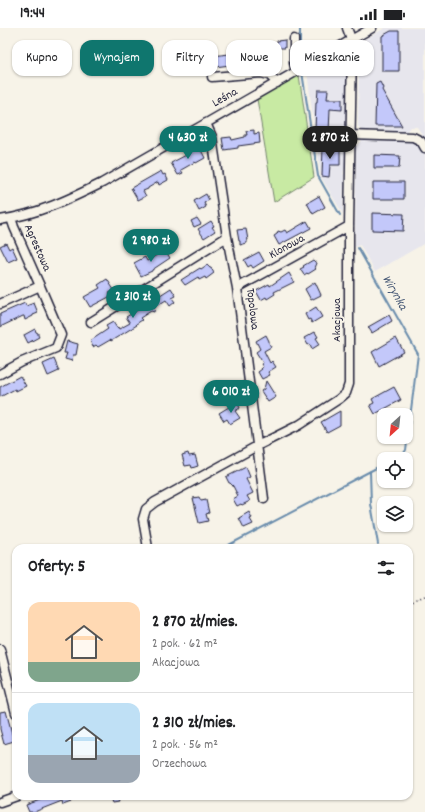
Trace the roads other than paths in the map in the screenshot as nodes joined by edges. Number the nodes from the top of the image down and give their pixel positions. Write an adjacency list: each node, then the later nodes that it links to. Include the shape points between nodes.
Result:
1 (347, 28): 3 (street, Akacjowa)
2 (372, 28): 4 (street, Leśna)
3 (350, 40)
4 (352, 40)
5 (290, 75): 8 (street, Leśna)
6 (351, 76): 10 (street, Akacjowa)
7 (212, 77): 8 (street, via 261,73 269,75)
8 (277, 83): 9 (street, Leśna)
9 (206, 124): 12 (street, Leśna, via 70,199 40,211); 15 (street, Topolowa, via 212,137)
10 (350, 135): 11 (street, via 413,137 421,141); 14 (street, Akacjowa)
11 (425, 148)
12 (11, 218): 13 (street, Leśna); 16 (street, Agrestowa)
13 (0, 220)
14 (349, 226): 17 (street, Klonowa); 21 (street, Akacjowa, via 349,384 346,393 299,425)
15 (227, 237): 17 (street, Topolowa); 19 (street)
16 (40, 286): 18 (street, Agrestowa); 20 (street, Agrestowa, via 61,335 56,348)
17 (238, 288): 21 (street, Topolowa)
18 (0, 304)
19 (91, 322)
20 (0, 374)
21 (257, 446): 22 (street, Topolowa); 23 (street, Akacjowa, via 146,509 143,519)
22 (264, 499)
23 (147, 544)
24 (0, 649): 25 (street)
25 (2, 664): 26 (street)
26 (12, 699)
27 (12, 798): 28 (street)
28 (0, 802)

